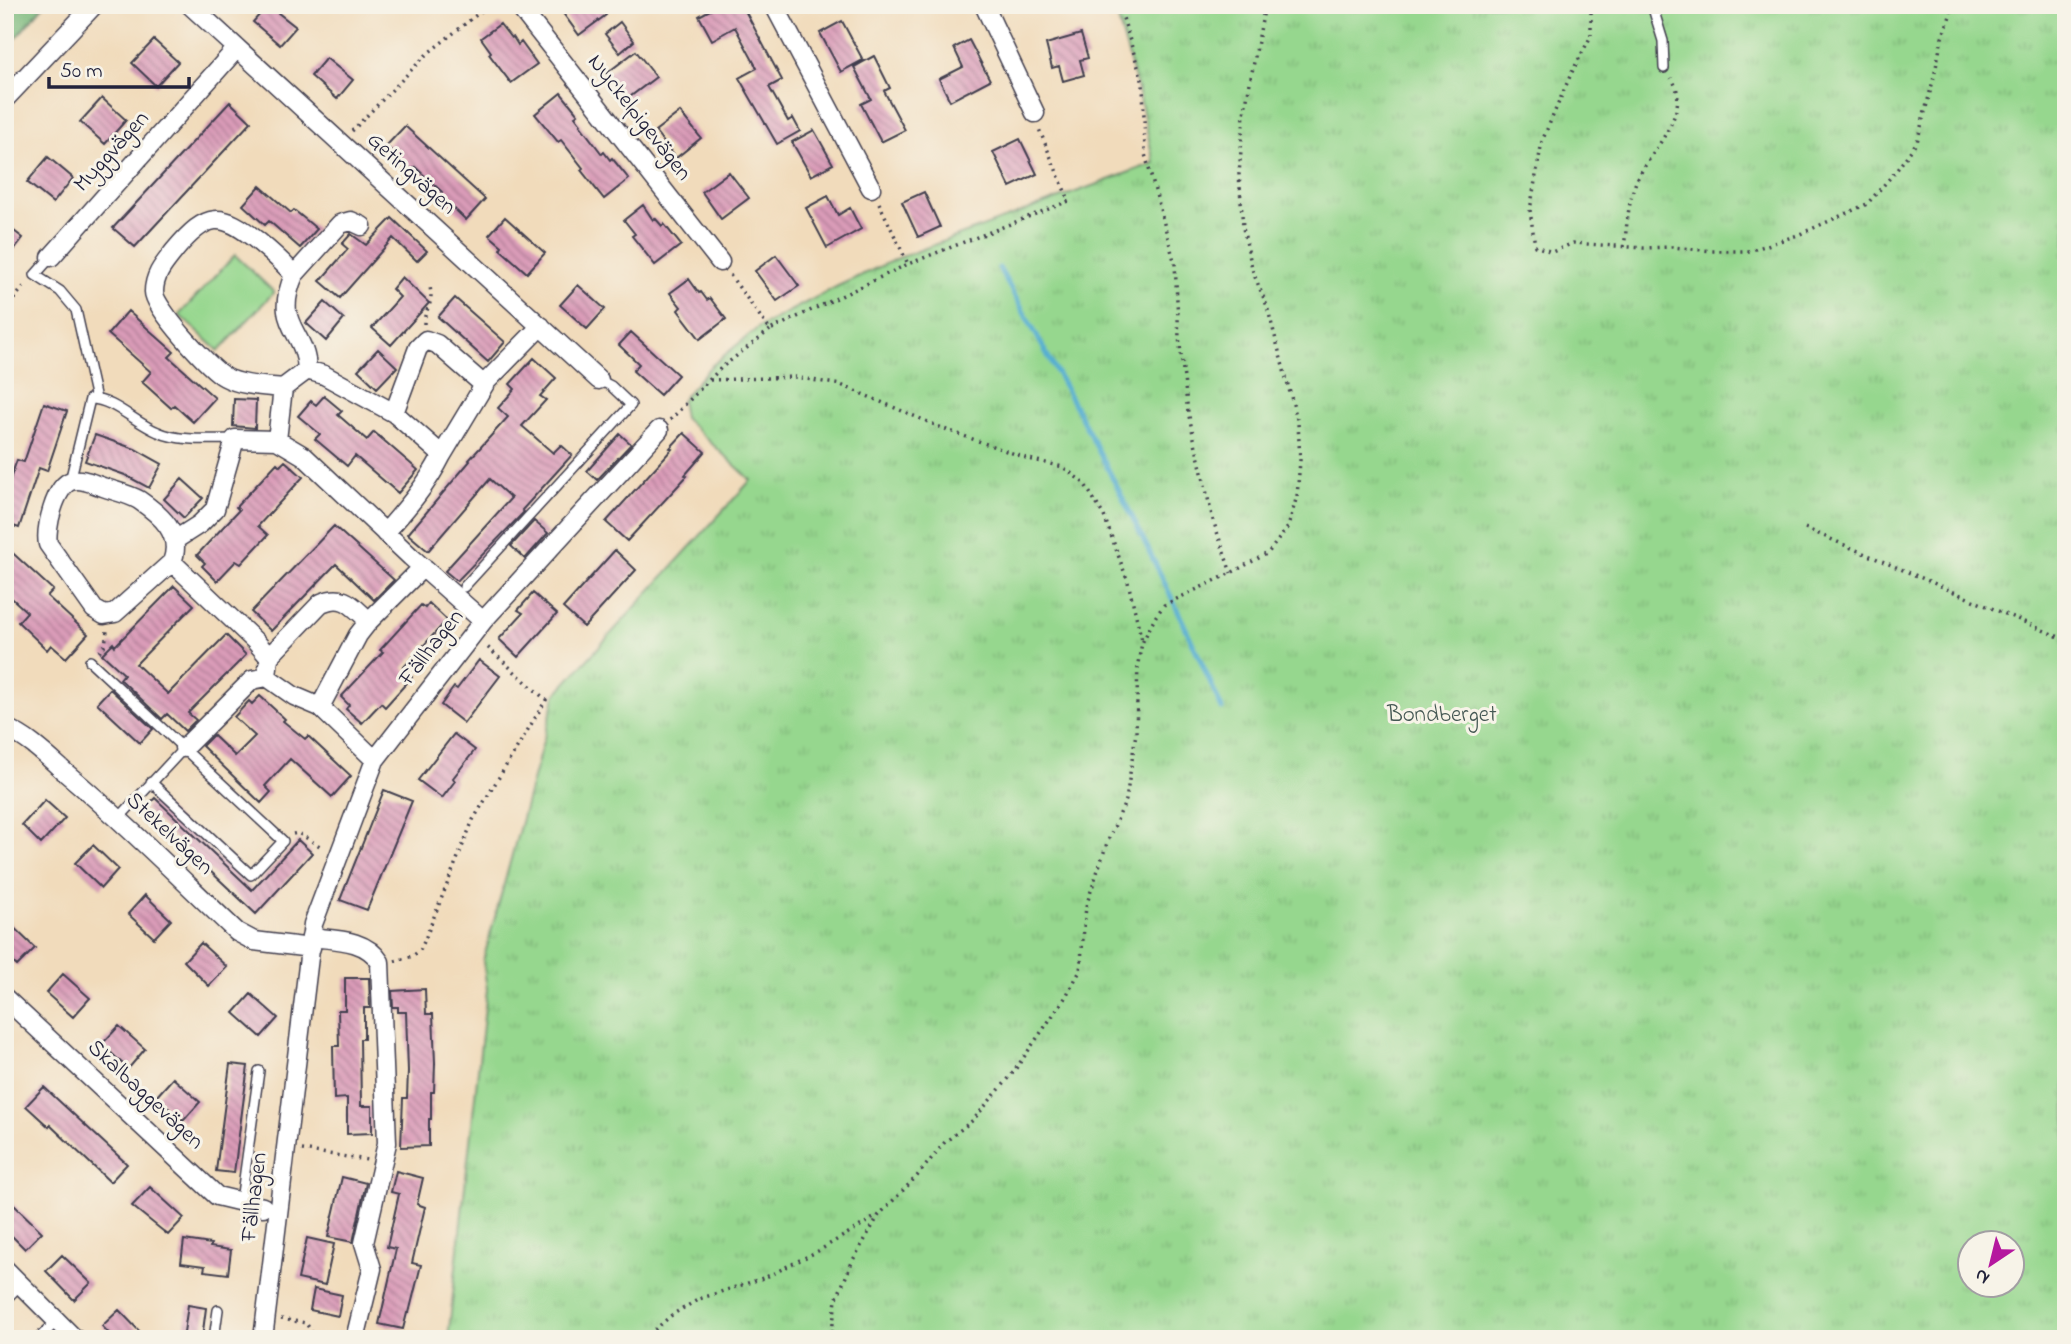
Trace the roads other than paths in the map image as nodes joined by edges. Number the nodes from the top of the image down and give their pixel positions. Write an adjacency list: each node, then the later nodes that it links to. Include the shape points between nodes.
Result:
1 (94, 5): 9 (street)
2 (190, 5): 7 (street, Getingvägen)
3 (518, 5): 14 (street, Nyckelpigevägen)
4 (774, 5): 11 (street)
5 (984, 5): 10 (street)
6 (1652, 5): 8 (lane)
7 (237, 48): 13 (street, Myggvägen); 16 (street, Getingvägen)
8 (1664, 68)
9 (5, 99)
10 (1035, 113)
11 (871, 188)
12 (362, 226): 15 (street, via 351,221 340,225)
13 (51, 257): 21 (lane, via 35,275 60,291 76,310)
14 (720, 262)
15 (294, 275): 17 (street, via 286,315 307,357); 20 (street, via 237,224 212,220 197,228 159,270 154,291 159,308 215,370 250,384)
16 (541, 326): 18 (street, Getingvägen); 19 (street)
17 (307, 370): 20 (street); 22 (street)
18 (599, 380): 32 (lane, via 631,405)
19 (484, 386): 22 (street, via 437,344 426,340 418,348); 26 (street)
20 (283, 388): 25 (street)
21 (96, 399): 24 (lane, via 161,434); 27 (lane, via 90,399)
22 (394, 413): 26 (street)
23 (659, 430): 34 (street, Fällhagen)
24 (234, 439): 25 (street); 29 (street, via 215,509)
25 (277, 440): 28 (street, via 303,456)
26 (442, 456): 28 (street, via 418,495)
27 (70, 481): 29 (street, via 80,480 138,500); 30 (street, via 57,496 46,533 48,544 94,609 104,615 115,613)
28 (385, 533): 31 (street)
29 (176, 540): 30 (street)
30 (172, 562): 35 (street)
31 (423, 568): 33 (street); 34 (street)
32 (464, 587)
33 (369, 621): 35 (street, via 349,604 331,599 321,603); 38 (street)
34 (478, 628): 41 (street, Fällhagen)
35 (269, 657): 37 (street)
36 (90, 661): 40 (lane)
37 (267, 677): 38 (street, via 293,696); 40 (street, via 252,680)
38 (320, 706): 41 (street)
39 (5, 728): 43 (street, Stekelvägen, via 37,748)
40 (184, 748): 42 (lane); 42 (lane, via 283,841 251,876)
41 (375, 761): 44 (street, Fällhagen, via 313,924)
42 (151, 782): 43 (lane)
43 (118, 819): 44 (street, Stekelvägen, via 237,932 254,941)
44 (311, 942): 57 (street, Fällhagen); 58 (street, via 356,943 370,948 380,962 387,1143 364,1244 372,1269)
45 (5, 998): 47 (street, Skalbaggevägen, via 217,1196)
46 (259, 1070): 47 (lane)
47 (241, 1201): 48 (street, Skalbaggevägen)
48 (263, 1207)
49 (5, 1269): 50 (street)
50 (21, 1284): 51 (lane); 53 (street)
51 (5, 1300)
52 (218, 1310): 56 (lane)
53 (57, 1321): 54 (lane); 55 (street)
54 (38, 1339)
55 (75, 1339)
56 (214, 1339)
57 (263, 1339)
58 (355, 1339)

